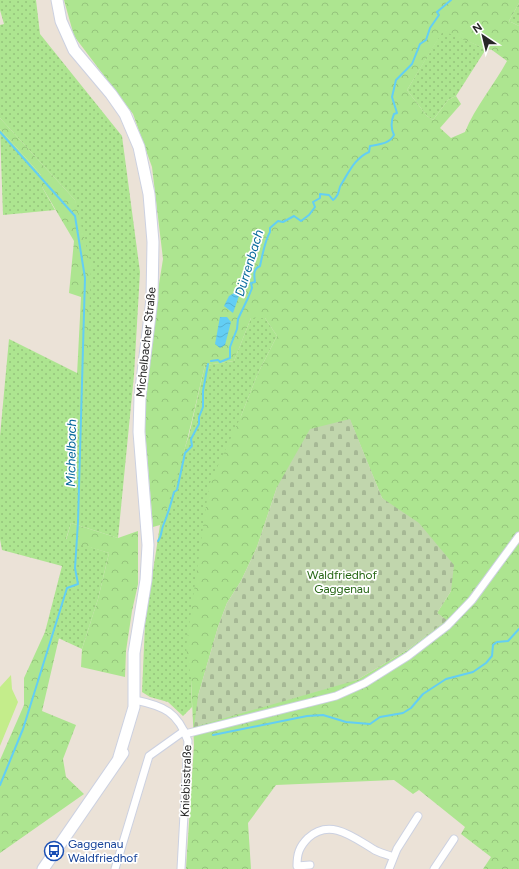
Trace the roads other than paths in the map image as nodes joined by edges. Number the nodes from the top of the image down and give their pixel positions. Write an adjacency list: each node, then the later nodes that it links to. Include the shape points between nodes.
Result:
1 (57, 0): 3 (main road, Michelbacher Straße, via 61,21 74,50 111,94 124,114 139,147 149,194 153,242 152,299 140,397 139,432 148,545 146,580 134,654)
2 (519, 536): 4 (street, via 472,600 447,626 408,656 366,683 336,696)
3 (135, 704): 4 (street, Kniebisstraße, via 158,705 167,710 177,719); 9 (main road, Michelbacher Straße, via 137,716 128,749 119,757)
4 (185, 732): 10 (street, via 149,756); 11 (street, Kniebisstraße, via 188,751)
5 (418, 816): 7 (street)
6 (454, 838): 13 (street)
7 (393, 856): 8 (street, via 373,849 346,832 331,829 311,836 299,848 298,866); 12 (street)
8 (310, 865)
9 (42, 869)
10 (115, 869)
11 (181, 869)
12 (389, 869)
13 (434, 869)

